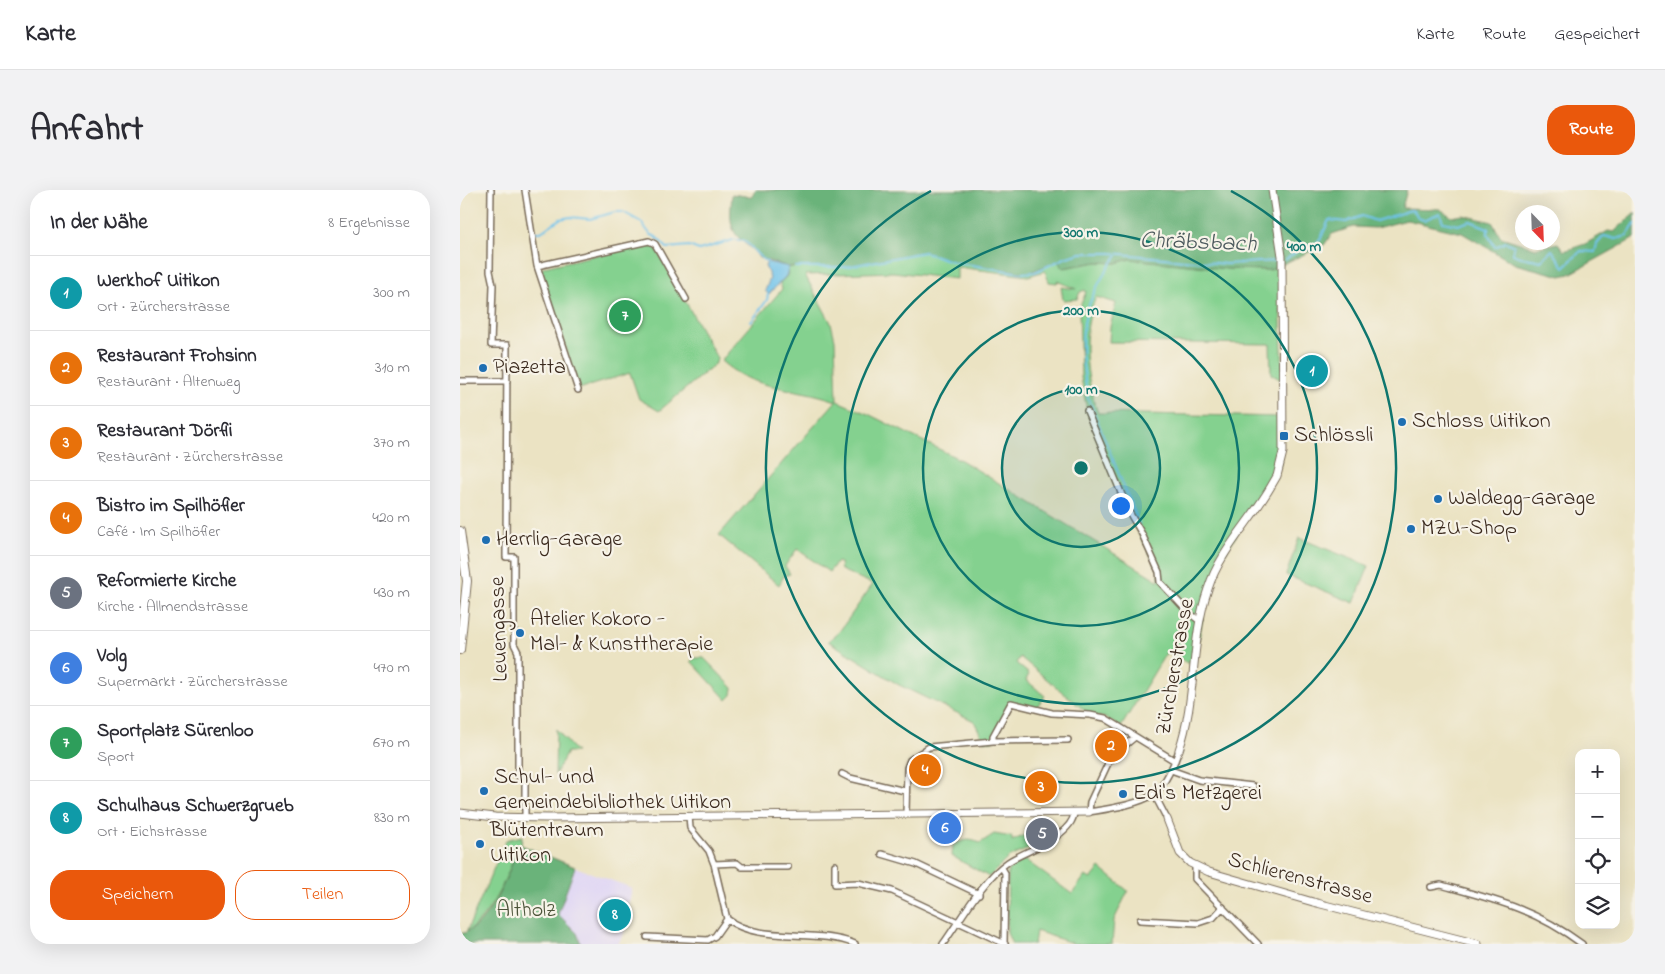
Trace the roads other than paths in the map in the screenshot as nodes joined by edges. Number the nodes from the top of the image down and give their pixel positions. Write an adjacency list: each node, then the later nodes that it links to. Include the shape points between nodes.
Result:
1 (491, 190): 7 (street, Leuengasse, via 491,344 507,345)
2 (525, 190): 4 (street)
3 (1272, 190): 11 (street, Zürcherstrasse, via 1280,238 1284,446 1280,465 1266,496 1215,572)
4 (537, 266): 5 (street, via 649,241 655,244); 8 (street)
5 (686, 299)
6 (460, 380): 7 (street)
7 (507, 381): 28 (street, Leuengasse, via 506,557 514,557 518,776 525,776)
8 (578, 390)
9 (1087, 411): 11 (street, via 1160,582 1187,611)
10 (460, 531): 12 (main road, via 467,581)
11 (1201, 619): 16 (street, Zürcherstrasse, via 1190,711)
12 (460, 650)
13 (1135, 736): 15 (street, via 1105,718 1052,713 1011,703); 17 (street); 23 (street, via 1111,757)
14 (1068, 740): 15 (street)
15 (993, 741): 21 (street, via 922,750 910,760)
16 (1179, 750): 17 (street, Zürcherstrasse)
17 (1175, 761): 18 (street, Zürcherstrasse)
18 (1171, 770): 20 (street, via 1199,780); 22 (street, Zürcherstrasse)
19 (842, 774): 21 (street)
20 (1253, 786)
21 (905, 791): 26 (street)
22 (1154, 794): 23 (street); 29 (street, Schlierenstrasse)
23 (1088, 812): 25 (street)
24 (460, 813): 28 (street)
25 (1074, 813): 26 (street); 35 (street, via 1072,821 1051,840)
26 (906, 814): 27 (street)
27 (689, 816): 28 (street); 31 (street, via 691,830 709,851)
28 (525, 818)
29 (1167, 819): 33 (street, Schlierenstrasse, via 1176,846)
30 (882, 854): 37 (street, via 916,864)
31 (714, 864): 34 (street); 39 (street)
32 (835, 865): 41 (street, via 835,884 876,886 910,898)
33 (1195, 866): 38 (street, via 1194,879); 47 (street, Schlierenstrasse, via 1297,898)
34 (788, 867)
35 (1002, 868): 37 (street); 45 (street, via 1005,873)
36 (1431, 886): 48 (street, via 1441,885 1532,912)
37 (979, 894): 41 (street)
38 (1223, 907): 40 (street, via 1213,918 1198,923); 46 (street)
39 (727, 919): 42 (street, via 715,936 708,940); 43 (street, via 743,933 758,938 835,938)
40 (1140, 920)
41 (959, 922): 44 (street); 45 (street)
42 (646, 937)
43 (855, 944)
44 (943, 944)
45 (1004, 944)
46 (1258, 944)
47 (1478, 944)
48 (1582, 944)

